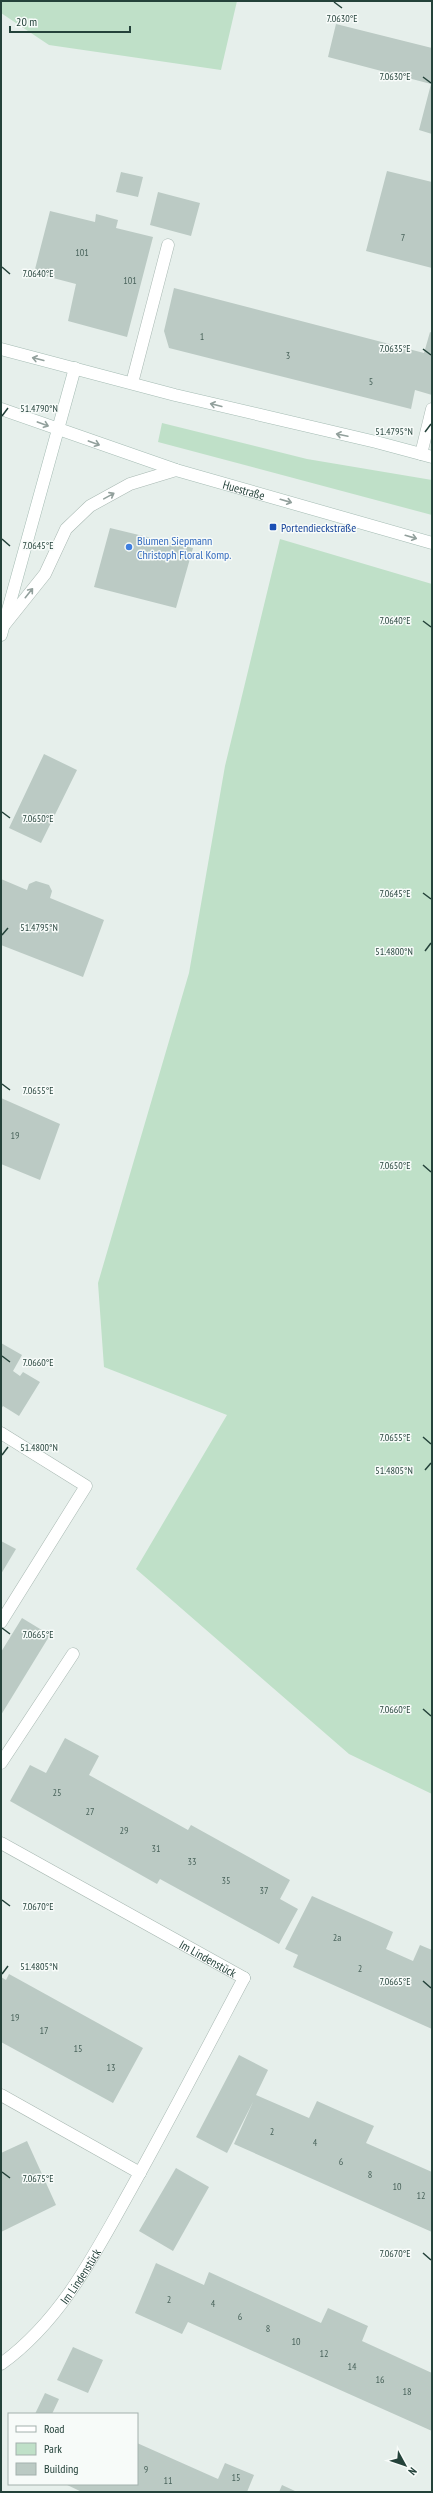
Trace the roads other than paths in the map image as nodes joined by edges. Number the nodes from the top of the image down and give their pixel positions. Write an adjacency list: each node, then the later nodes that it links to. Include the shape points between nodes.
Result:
1 (168, 245): 4 (street)
2 (1, 349): 3 (street, one-way to 2)
3 (75, 368): 4 (street); 7 (street)
4 (132, 383): 8 (street, one-way to 4)
5 (1, 408): 7 (street, Huestraße, one-way to 7)
6 (432, 409): 8 (street)
7 (58, 430): 9 (street, Huestraße, one-way to 9); 11 (street)
8 (426, 456)
9 (176, 470): 10 (street, Huestraße, one-way to 10); 11 (street, one-way to 9, via 45,574 66,529 90,506 130,484)
10 (432, 543)
11 (3, 629)
12 (1, 1433): 13 (street, via 86,1486)
13 (1, 1622)
14 (73, 1654): 15 (street)
15 (1, 1763)
16 (1, 1843): 18 (street, Im Lindenstück, via 244,1978)
17 (1, 2095): 18 (street)
18 (140, 2173): 19 (street, Im Lindenstück, via 82,2277 34,2336)
19 (1, 2364)

